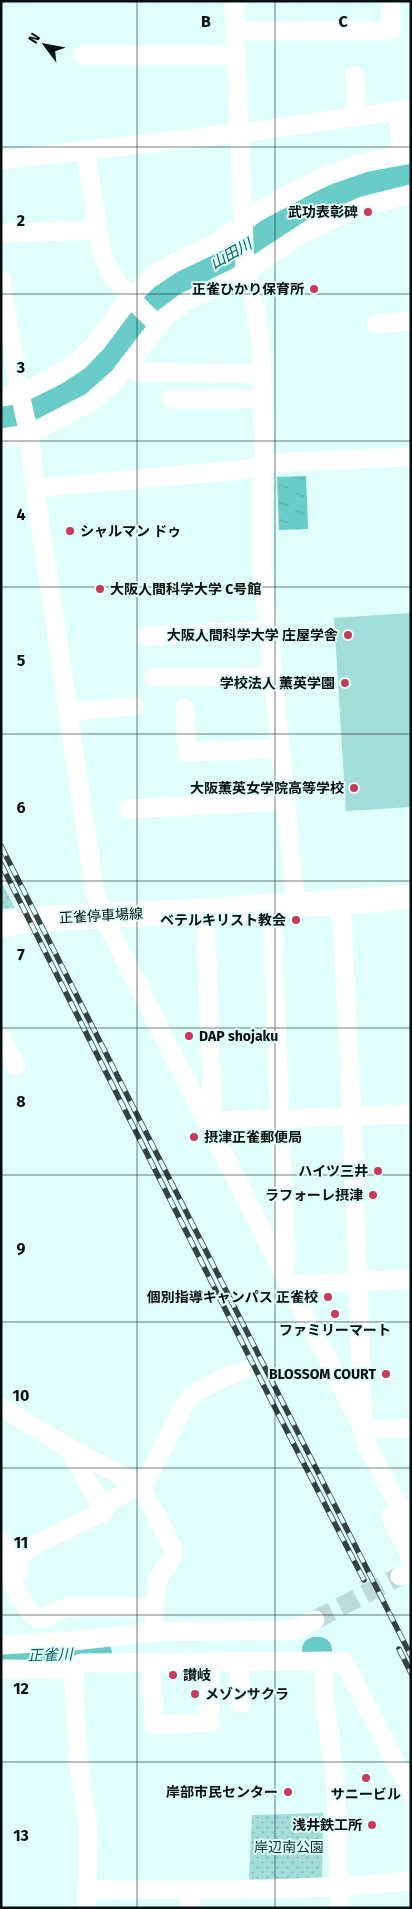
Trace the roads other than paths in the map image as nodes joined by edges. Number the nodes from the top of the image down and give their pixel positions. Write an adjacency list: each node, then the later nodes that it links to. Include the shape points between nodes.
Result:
1 (234, 1): 3 (street)
2 (391, 1): 3 (street, via 391,30)
3 (236, 32): 5 (street)
4 (82, 55): 5 (street)
5 (237, 55): 9 (street)
6 (355, 76): 8 (street)
7 (405, 109): 8 (street); 13 (street, via 401,155 362,162 325,176)
8 (356, 116): 9 (street)
9 (240, 133): 10 (street); 13 (street)
10 (85, 150): 11 (street); 14 (street)
11 (1, 160)
12 (411, 194): 16 (street, via 363,206 309,230)
13 (242, 224): 16 (street); 18 (street, via 218,242 159,272)
14 (98, 230): 15 (street); 18 (street, via 106,264)
15 (1, 233)
16 (245, 269): 20 (street, via 173,310); 24 (street, via 261,340)
17 (1, 280): 22 (street)
18 (131, 298): 20 (street); 25 (street, via 79,361 56,376)
19 (411, 322): 21 (street)
20 (157, 324): 23 (street)
21 (376, 324)
22 (7, 355): 25 (street)
23 (128, 367): 24 (street, via 136,372); 28 (street, via 91,402)
24 (262, 374): 26 (street)
25 (10, 396): 28 (street)
26 (263, 399): 27 (street); 31 (street)
27 (180, 404)
28 (29, 434): 29 (street); 32 (street)
29 (1, 438)
30 (411, 457): 31 (street, via 269,463)
31 (262, 466): 32 (street); 33 (street, via 262,566)
32 (35, 488): 39 (street)
33 (270, 630): 34 (street); 36 (street)
34 (147, 636)
35 (154, 677): 36 (street)
36 (274, 677): 40 (street)
37 (134, 706): 39 (street)
38 (185, 708): 40 (street, via 187,752)
39 (68, 712): 47 (street, via 95,894)
40 (281, 749): 41 (street)
41 (286, 801): 42 (street); 45 (street)
42 (129, 809)
43 (411, 897): 44 (main road, 正雀停車場線)
44 (341, 902): 45 (main road, 正雀停車場線); 52 (street)
45 (284, 905): 46 (main road, 正雀停車場線); 53 (street)
46 (205, 911): 47 (main road, 正雀停車場線); 54 (street, via 214,1113)
47 (103, 916): 48 (main road, 正雀停車場線); 54 (street)
48 (1, 925)
49 (1, 1038): 50 (street)
50 (16, 1066)
51 (411, 1114): 52 (street)
52 (352, 1116): 53 (street); 57 (street)
53 (280, 1120): 54 (street); 56 (street)
54 (207, 1123): 56 (street)
55 (411, 1279): 57 (street)
56 (286, 1280): 57 (street); 61 (street)
57 (358, 1282): 61 (street)
58 (242, 1371): 63 (street, via 192,1395)
59 (1, 1407): 62 (street)
60 (411, 1428): 61 (street)
61 (363, 1430): 65 (street); 67 (street, via 357,1450)
62 (68, 1447): 63 (street); 64 (street)
63 (141, 1486): 64 (street); 70 (street, via 175,1553 159,1577)
64 (101, 1505): 68 (street, via 105,1511 41,1542)
65 (411, 1530)
66 (1, 1540): 68 (street)
67 (411, 1558)
68 (9, 1567): 69 (street, via 40,1606); 70 (street, via 25,1605 36,1618 66,1607)
69 (52, 1601)
70 (154, 1607): 72 (street)
71 (315, 1620): 72 (street, via 294,1630)
72 (154, 1632): 74 (street)
73 (1, 1646): 74 (street)
74 (74, 1654): 76 (street, via 82,1663); 79 (street); 84 (street, via 78,1758 88,1826)
75 (324, 1661): 78 (street); 81 (street, via 344,1661); 83 (street, via 328,1735 335,1768)
76 (151, 1662): 77 (street); 77 (street, via 154,1725 211,1722)
77 (210, 1662): 78 (street)
78 (240, 1662): 80 (street)
79 (1, 1669)
80 (240, 1704)
81 (411, 1793)
82 (411, 1881): 83 (street)
83 (339, 1887): 85 (street); 86 (street)
84 (87, 1899): 85 (street)
85 (191, 1899)
86 (340, 1908)

